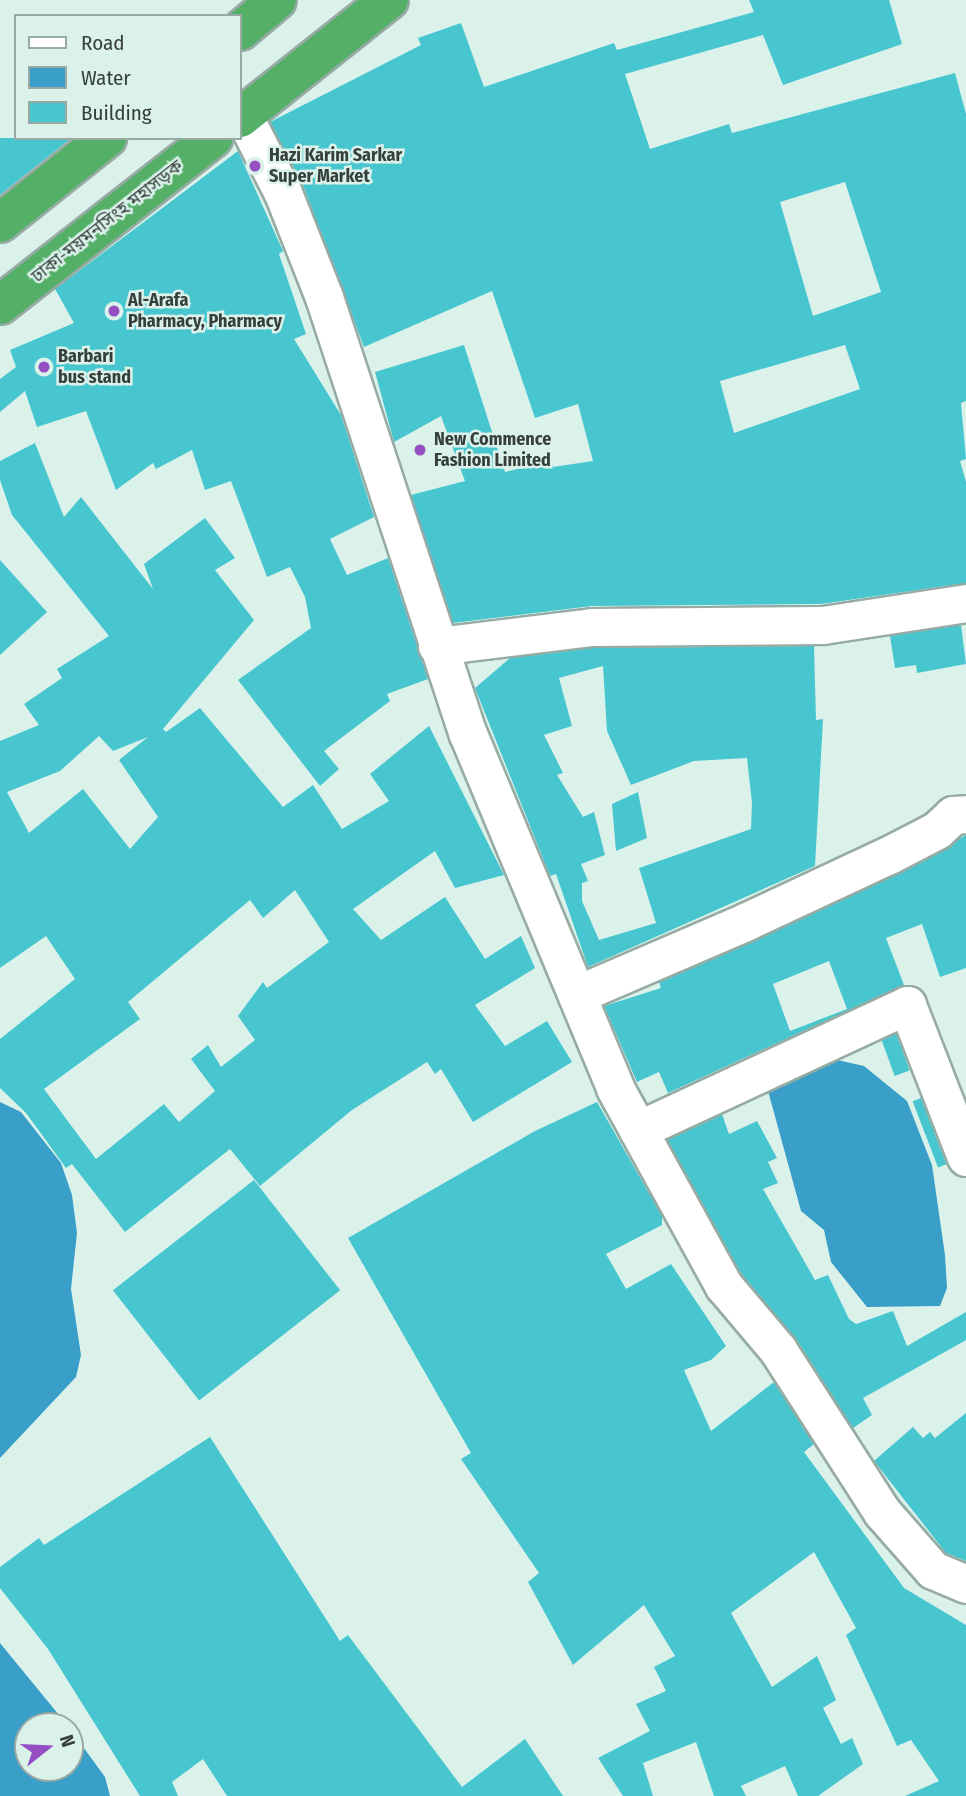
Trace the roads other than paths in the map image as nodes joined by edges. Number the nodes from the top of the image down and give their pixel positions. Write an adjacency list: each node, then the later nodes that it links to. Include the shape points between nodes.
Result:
1 (276, 0): 3 (highway)
2 (390, 0): 4 (highway)
3 (242, 29)
4 (242, 116): 10 (street, via 284,193 324,297)
5 (104, 140): 7 (highway)
6 (210, 140): 8 (highway, ঢাকা-ময়মনসিংহ মহাসড়ক)
7 (0, 223)
8 (0, 305)
9 (966, 603): 10 (street, via 823,625 592,627)
10 (437, 646): 12 (street, via 468,734)
11 (966, 814): 12 (street, via 953,815 937,831 853,872)
12 (578, 994): 13 (street)
13 (638, 1130): 14 (street, via 907,1005); 15 (street, via 723,1286 778,1350 882,1512 933,1570)
14 (966, 1157)
15 (966, 1584)

